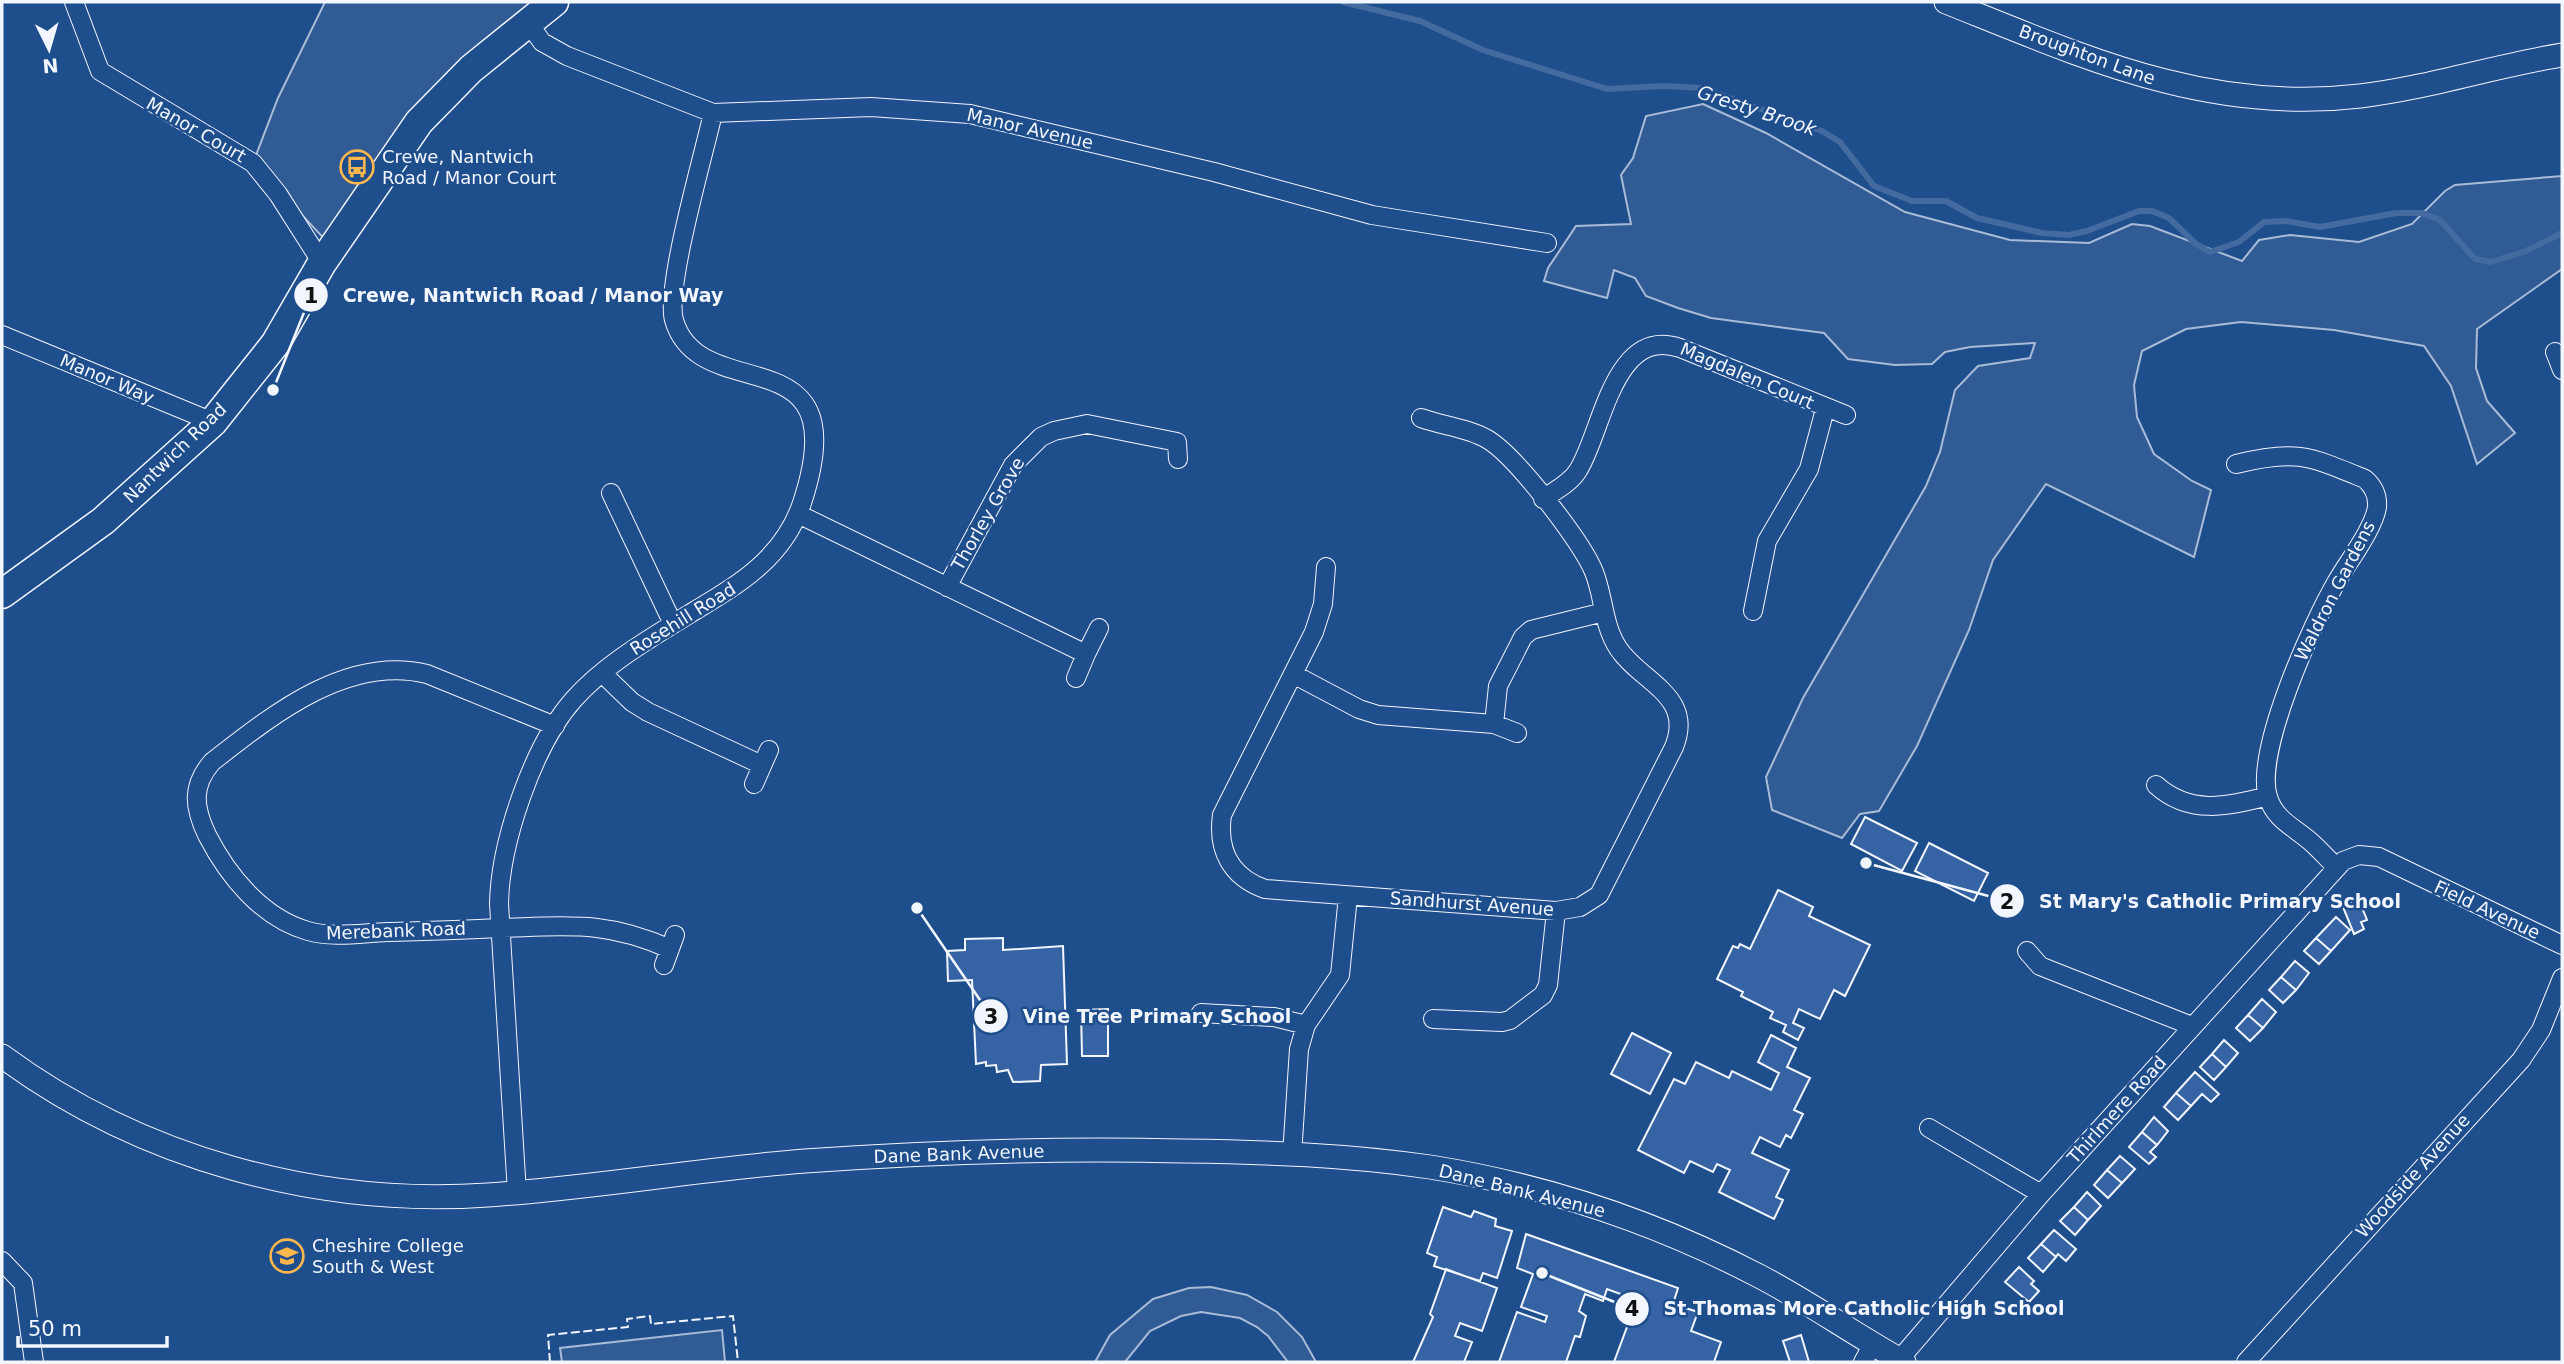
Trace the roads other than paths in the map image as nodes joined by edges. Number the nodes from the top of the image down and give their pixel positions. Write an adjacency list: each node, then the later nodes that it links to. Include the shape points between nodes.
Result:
1 (74, 2): 8 (street, Manor Court, via 100,71 253,163)
2 (554, 2): 4 (main road, Nantwich Road)
3 (1946, 2): 5 (street, Broughton Lane, via 2119,70 2249,98 2318,99 2395,92)
4 (527, 21): 6 (street, Manor Avenue, via 542,42 567,55); 8 (main road, Nantwich Road, via 419,122)
5 (2562, 55)
6 (713, 113): 7 (street, Manor Avenue, via 871,107 970,114 1372,215); 20 (street, Rosehill Road, via 672,310 678,331 700,355 783,386 802,400 814,428 815,452)
7 (1547, 243)
8 (322, 263): 15 (main road, Nantwich Road, via 275,344)
9 (2, 335): 15 (street, Manor Way)
10 (2555, 352): 11 (street)
11 (2562, 370)
12 (1825, 409): 13 (street, Magdalen Court); 19 (street, Magdalen Court, via 1680,348 1652,348 1630,361 1615,381 1579,470); 24 (street, Magdalen Court, via 1810,469 1767,541)
13 (1846, 415)
14 (1421, 418): 19 (street, Sandhurst Avenue, via 1490,440)
15 (213, 422): 23 (main road, Nantwich Road, via 103,521)
16 (1180, 442): 22 (street, Thorley Grove, via 1087,424 1041,437 1013,465)
17 (2236, 464): 37 (street, Waldron Gardens, via 2302,455 2365,479 2376,499 2373,518 2331,592 2288,688 2266,775)
18 (611, 493): 26 (street, via 611,516)
19 (1543, 499): 25 (street, Sandhurst Avenue, via 1590,562)
20 (797, 514): 22 (street); 26 (street, Rosehill Road, via 789,534 752,575)
21 (1326, 567): 30 (street, Sandhurst Avenue, via 1319,620)
22 (947, 587): 28 (street)
23 (2, 594)
24 (1752, 611)
25 (1604, 612): 32 (street, via 1523,636 1497,686); 40 (street, Sandhurst Avenue, via 1621,653 1660,687 1672,704 1677,738 1599,895 1580,907)
26 (673, 624): 29 (street, Rosehill Road)
27 (1100, 628): 28 (street)
28 (1086, 654): 31 (street)
29 (602, 673): 33 (street, Rosehill Road, via 573,700); 35 (street, via 648,712 766,758)
30 (1293, 674): 32 (street, via 1378,715); 39 (street, Sandhurst Avenue, via 1222,815 1220,839 1229,863 1252,884)
31 (1076, 678)
32 (1494, 724): 34 (street)
33 (555, 726): 41 (street, Rosehill Road, via 506,840 499,886); 41 (street, Merebank Road, via 427,674 405,668 371,670 328,686 242,738 212,762 199,781 198,817 219,858 246,891 288,923 324,934)
34 (1517, 733)
35 (754, 784)
36 (2155, 785): 37 (street, via 2189,806 2241,803)
37 (2268, 796): 38 (street, via 2285,824)
38 (2337, 868): 42 (street, Field Avenue, via 2359,855 2379,857); 49 (street, Thirlmere Road)
39 (1348, 896): 40 (street, Sandhurst Avenue); 48 (street, via 1340,975)
40 (1556, 911): 47 (street, via 1551,970 1543,995 1502,1023)
41 (500, 928): 43 (street, Merebank Road, via 595,926); 53 (street, Rosehill Road)
42 (2562, 945)
43 (670, 949)
44 (2027, 951): 49 (street, via 2040,966)
45 (2562, 978): 59 (street, Woodside Avenue, via 2541,1030 2521,1060)
46 (1201, 1013): 48 (street, via 1274,1017)
47 (1433, 1018)
48 (1306, 1025): 52 (street, via 1299,1049)
49 (2192, 1026): 54 (street, Thirlmere Road)
50 (2, 1056): 53 (street, Dane Bank Avenue, via 86,1111 143,1138 236,1169 366,1194)
51 (1929, 1128): 54 (street)
52 (1292, 1155): 53 (street, Dane Bank Avenue, via 1093,1150 899,1155); 56 (street, Dane Bank Avenue, via 1434,1168 1586,1204 1684,1240 1746,1270)
53 (517, 1193)
54 (2041, 1194): 57 (street, Thirlmere Road)
55 (2, 1261): 58 (street, via 23,1283)
56 (1868, 1353): 57 (street, Dane Bank Avenue)
57 (1902, 1361)
58 (34, 1362)
59 (2246, 1362)

